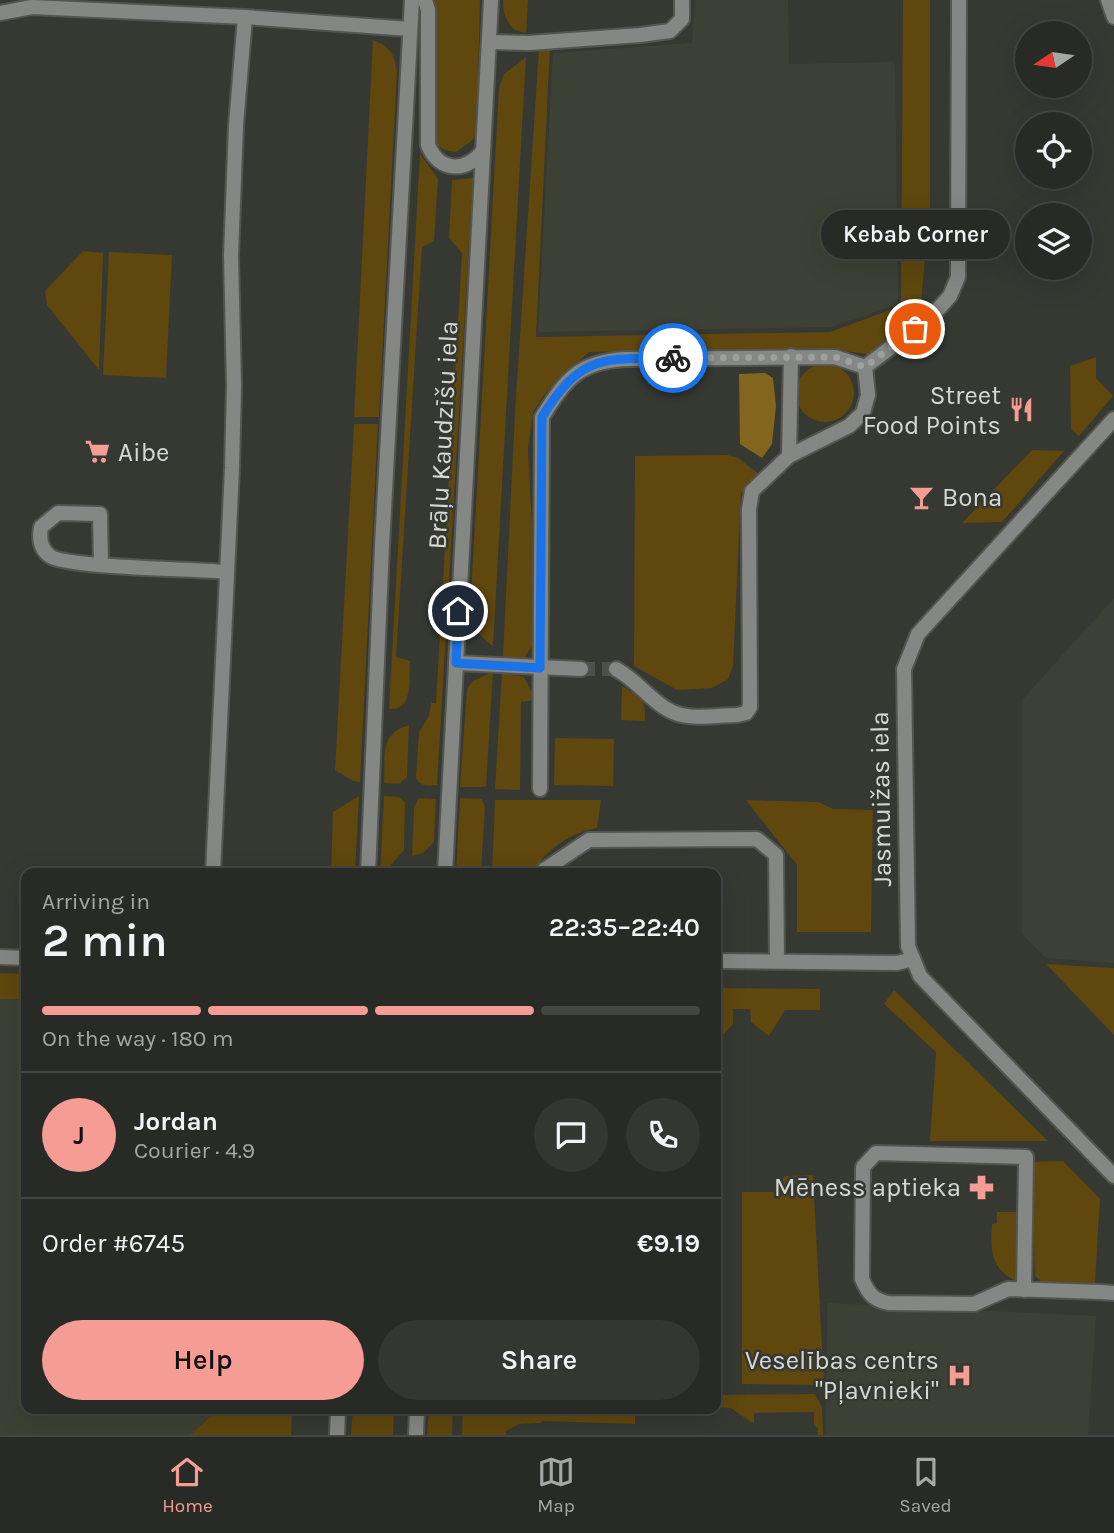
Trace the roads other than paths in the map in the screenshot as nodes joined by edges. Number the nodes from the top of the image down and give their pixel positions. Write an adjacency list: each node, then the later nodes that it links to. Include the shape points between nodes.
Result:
1 (412, 0): 10 (street, Brāļu Kaudzīšu iela)
2 (425, 0): 12 (street, via 428,145 440,163 454,167)
3 (491, 0): 11 (street, Brāļu Kaudzīšu iela)
4 (682, 0): 11 (street, via 682,19 670,31)
5 (959, 0): 14 (street, via 958,276 950,296 932,316)
6 (1108, 0): 9 (street)
7 (0, 13): 8 (street, via 32,7)
8 (245, 17): 10 (street); 18 (street, via 231,255 234,407)
9 (1114, 17)
10 (410, 29): 25 (street, Brāļu Kaudzīšu iela)
11 (489, 42): 12 (street, Brāļu Kaudzīšu iela)
12 (483, 151): 19 (street, Brāļu Kaudzīšu iela)
13 (791, 356): 14 (street, via 835,357); 16 (street); 20 (street, via 601,360 565,383 542,417)
14 (865, 367): 16 (street, via 868,395 863,413 849,426)
15 (1114, 419): 30 (street, Jasmuižas iela, via 918,634 904,669 908,946)
16 (789, 456): 22 (street, via 752,491 749,509 748,712 675,713)
17 (101, 565): 17 (street, via 50,556 42,547 41,527 58,513 100,514); 18 (street)
18 (227, 572): 24 (street)
19 (456, 663): 20 (street); 26 (street, Brāļu Kaudzīšu iela)
20 (540, 668): 21 (street); 23 (street)
21 (581, 669)
22 (616, 669)
23 (540, 789)
24 (213, 868)
25 (368, 868)
26 (445, 868)
27 (547, 868): 32 (street, via 589,840 757,839 776,855)
28 (0, 957): 29 (street)
29 (21, 958)
30 (913, 959): 32 (street, via 897,963); 33 (street, Jasmuižas iela, via 920,976)
31 (721, 961): 32 (street)
32 (777, 961)
33 (1114, 1176)
34 (1024, 1290): 34 (street, via 1008,1289 974,1304 876,1300 862,1279 863,1167 876,1153 1026,1157); 35 (street)
35 (1114, 1293)
36 (338, 1414): 38 (street)
37 (417, 1414): 39 (street)
38 (337, 1435)
39 (416, 1435)

